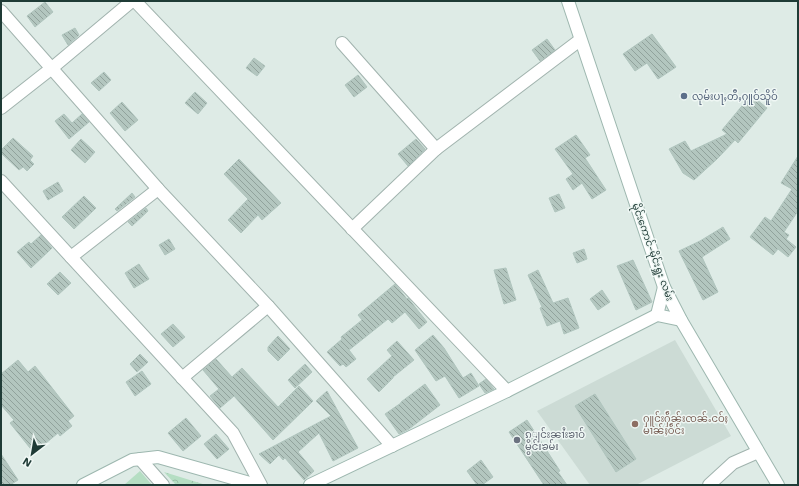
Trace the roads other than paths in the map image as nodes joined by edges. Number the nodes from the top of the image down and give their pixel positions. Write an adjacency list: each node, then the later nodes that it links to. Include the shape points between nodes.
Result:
1 (132, 1): 7 (street)
2 (135, 1): 12 (street)
3 (568, 1): 5 (street, မိုင်းကောင်-မိုင်းရှူး လမ်း)
4 (1, 11): 7 (street)
5 (580, 40): 9 (street); 14 (street, မိုင်းကောင်-မိုင်းရှူး လမ်း)
6 (342, 43): 9 (street)
7 (52, 68): 8 (street); 11 (street)
8 (1, 108)
9 (436, 148): 12 (street)
10 (1, 181): 13 (street)
11 (158, 188): 13 (street); 15 (street)
12 (352, 229): 19 (street)
13 (72, 258): 18 (street)
14 (664, 287): 16 (street); 17 (street, မိုင်းကောင်-မိုင်းရှူး လမ်း)
15 (268, 306): 18 (street); 20 (street)
16 (657, 314): 17 (street); 19 (street)
17 (681, 320): 21 (street, မိုင်းကောင်-မိုင်းရှူး လမ်း)
18 (182, 378): 26 (street, via 233,433)
19 (507, 391): 20 (street)
20 (392, 446): 27 (street)
21 (758, 452): 28 (street, via 733,463); 29 (street, မိုင်းကောင်-မိုင်းရှူး လမ်း)
22 (140, 459): 23 (street, via 132,460); 24 (street); 25 (street, via 158,457)
23 (83, 485)
24 (163, 485)
25 (257, 485)
26 (261, 485)
27 (310, 485)
28 (709, 485)
29 (778, 485)

